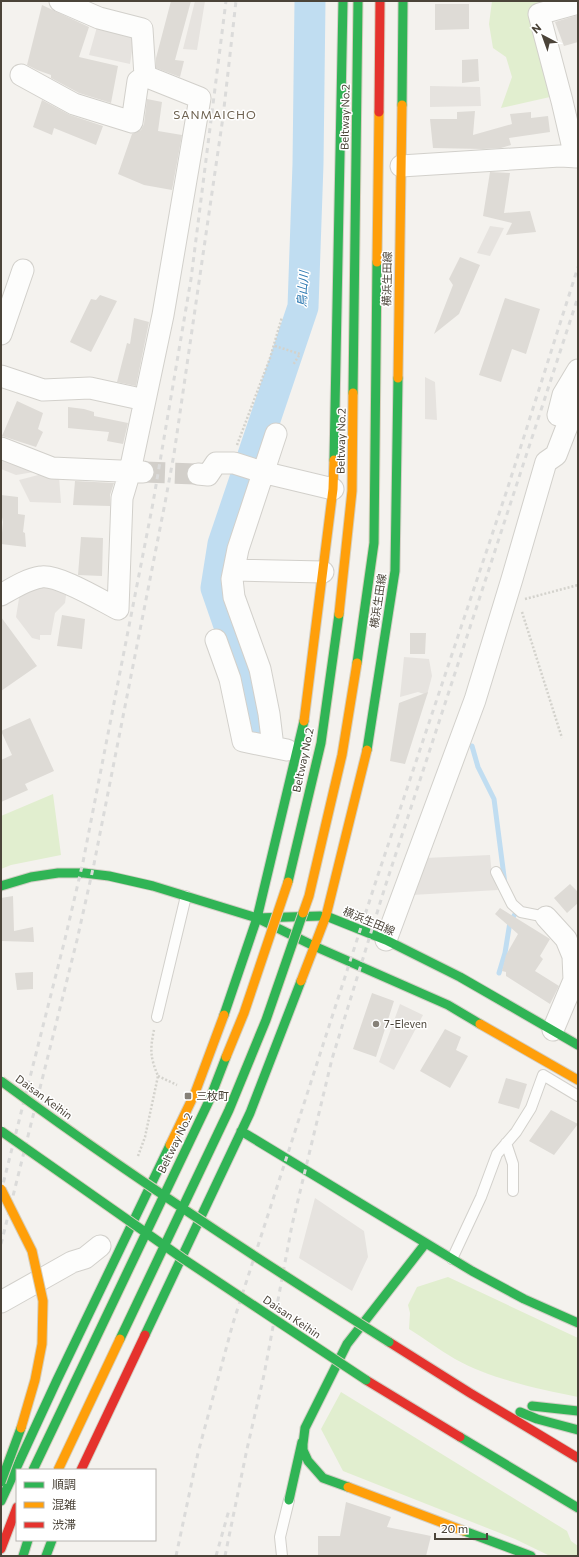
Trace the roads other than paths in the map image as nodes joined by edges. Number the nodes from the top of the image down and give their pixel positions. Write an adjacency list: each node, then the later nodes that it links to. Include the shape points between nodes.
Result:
1 (60, 1): 7 (street)
2 (343, 1): 24 (main road)
3 (358, 1): 62 (main road, Beltway No.2, bridge, via 352,491 340,606 321,743 286,890 244,1013 209,1101)
4 (380, 1): 63 (main road, bridge, via 374,543 342,755 309,896 266,1020 229,1110)
5 (403, 1): 11 (main road, 横浜生田線)
6 (578, 3): 10 (street, via 539,14)
7 (86, 6): 9 (street, via 99,18 142,29)
8 (20, 75): 9 (street, via 74,104 132,122 138,81)
9 (145, 76): 17 (street, via 200,98 163,314)
10 (577, 157): 11 (street)
11 (401, 166): 34 (main road, 横浜生田線, via 395,571 366,754)
12 (23, 270): 13 (street)
13 (1, 334)
14 (578, 370): 20 (street, via 563,395)
15 (1, 376): 17 (street, via 43,390 90,388)
16 (578, 398): 20 (street, via 556,455)
17 (145, 400): 21 (street)
18 (276, 434): 22 (street)
19 (1, 448): 21 (street, via 52,468)
20 (546, 462): 37 (street, via 475,700)
21 (137, 472): 27 (street, via 122,498 118,609 65,581 42,576)
22 (262, 472): 23 (street, via 232,463 216,463 208,475); 24 (street); 25 (street)
23 (198, 474)
24 (333, 489): 26 (main road)
25 (234, 570): 26 (street); 29 (street, via 234,597 260,669)
26 (323, 572): 30 (main road, via 306,714)
27 (1, 595)
28 (216, 640): 29 (street, via 230,679 243,741)
29 (273, 747): 30 (street)
30 (296, 752): 36 (main road)
31 (496, 872): 35 (lane, via 512,904 521,912)
32 (1, 886): 33 (main road, via 31,877 84,873 109,876)
33 (186, 896): 36 (main road); 39 (lane)
34 (326, 916): 36 (main road); 37 (main road, 横浜生田線); 38 (main road)
35 (546, 917): 40 (street, via 566,939 573,956 574,980)
36 (257, 918): 38 (main road); 67 (main road, via 195,1093)
37 (386, 940): 40 (main road, 横浜生田線, via 460,977)
38 (314, 946): 42 (main road, via 448,1005); 46 (main road)
39 (157, 1017)
40 (553, 1030): 41 (main road, 横浜生田線)
41 (578, 1045)
42 (578, 1080)
43 (1, 1081): 55 (main road, Daisan Keihin, bridge, via 147,1184 314,1295)
44 (578, 1096): 47 (lane, via 543,1075 531,1108)
45 (1, 1131): 68 (main road, Daisan Keihin, bridge, via 124,1218 366,1380)
46 (241, 1132): 50 (main road); 64 (main road)
47 (506, 1143): 49 (lane, via 513,1164); 52 (lane, via 497,1154 482,1197)
48 (1, 1189): 65 (main road, bridge, via 32,1251 43,1308 42,1344 35,1380 23,1424)
49 (513, 1191)
50 (426, 1244): 52 (main road); 60 (main road, via 347,1344 305,1428)
51 (100, 1246): 53 (street, via 85,1258 72,1262)
52 (452, 1259): 54 (main road, via 548,1312)
53 (4, 1300)
54 (578, 1323)
55 (470, 1393): 56 (main road); 59 (main road, via 537,1419); 61 (main road, Daisan Keihin)
56 (500, 1400)
57 (515, 1403): 58 (main road)
58 (578, 1411)
59 (578, 1430)
60 (302, 1442): 66 (main road); 76 (main road, via 304,1455 312,1468 323,1478)
61 (578, 1458)
62 (33, 1469)
63 (58, 1469)
64 (81, 1469)
65 (1, 1482)
66 (289, 1500): 75 (lane, via 280,1537)
67 (1, 1501)
68 (578, 1508)
69 (16, 1510): 72 (main road)
70 (28, 1541): 73 (main road)
71 (52, 1541): 74 (main road)
72 (1, 1549)
73 (23, 1556)
74 (46, 1556)
75 (282, 1556)
76 (531, 1556)

